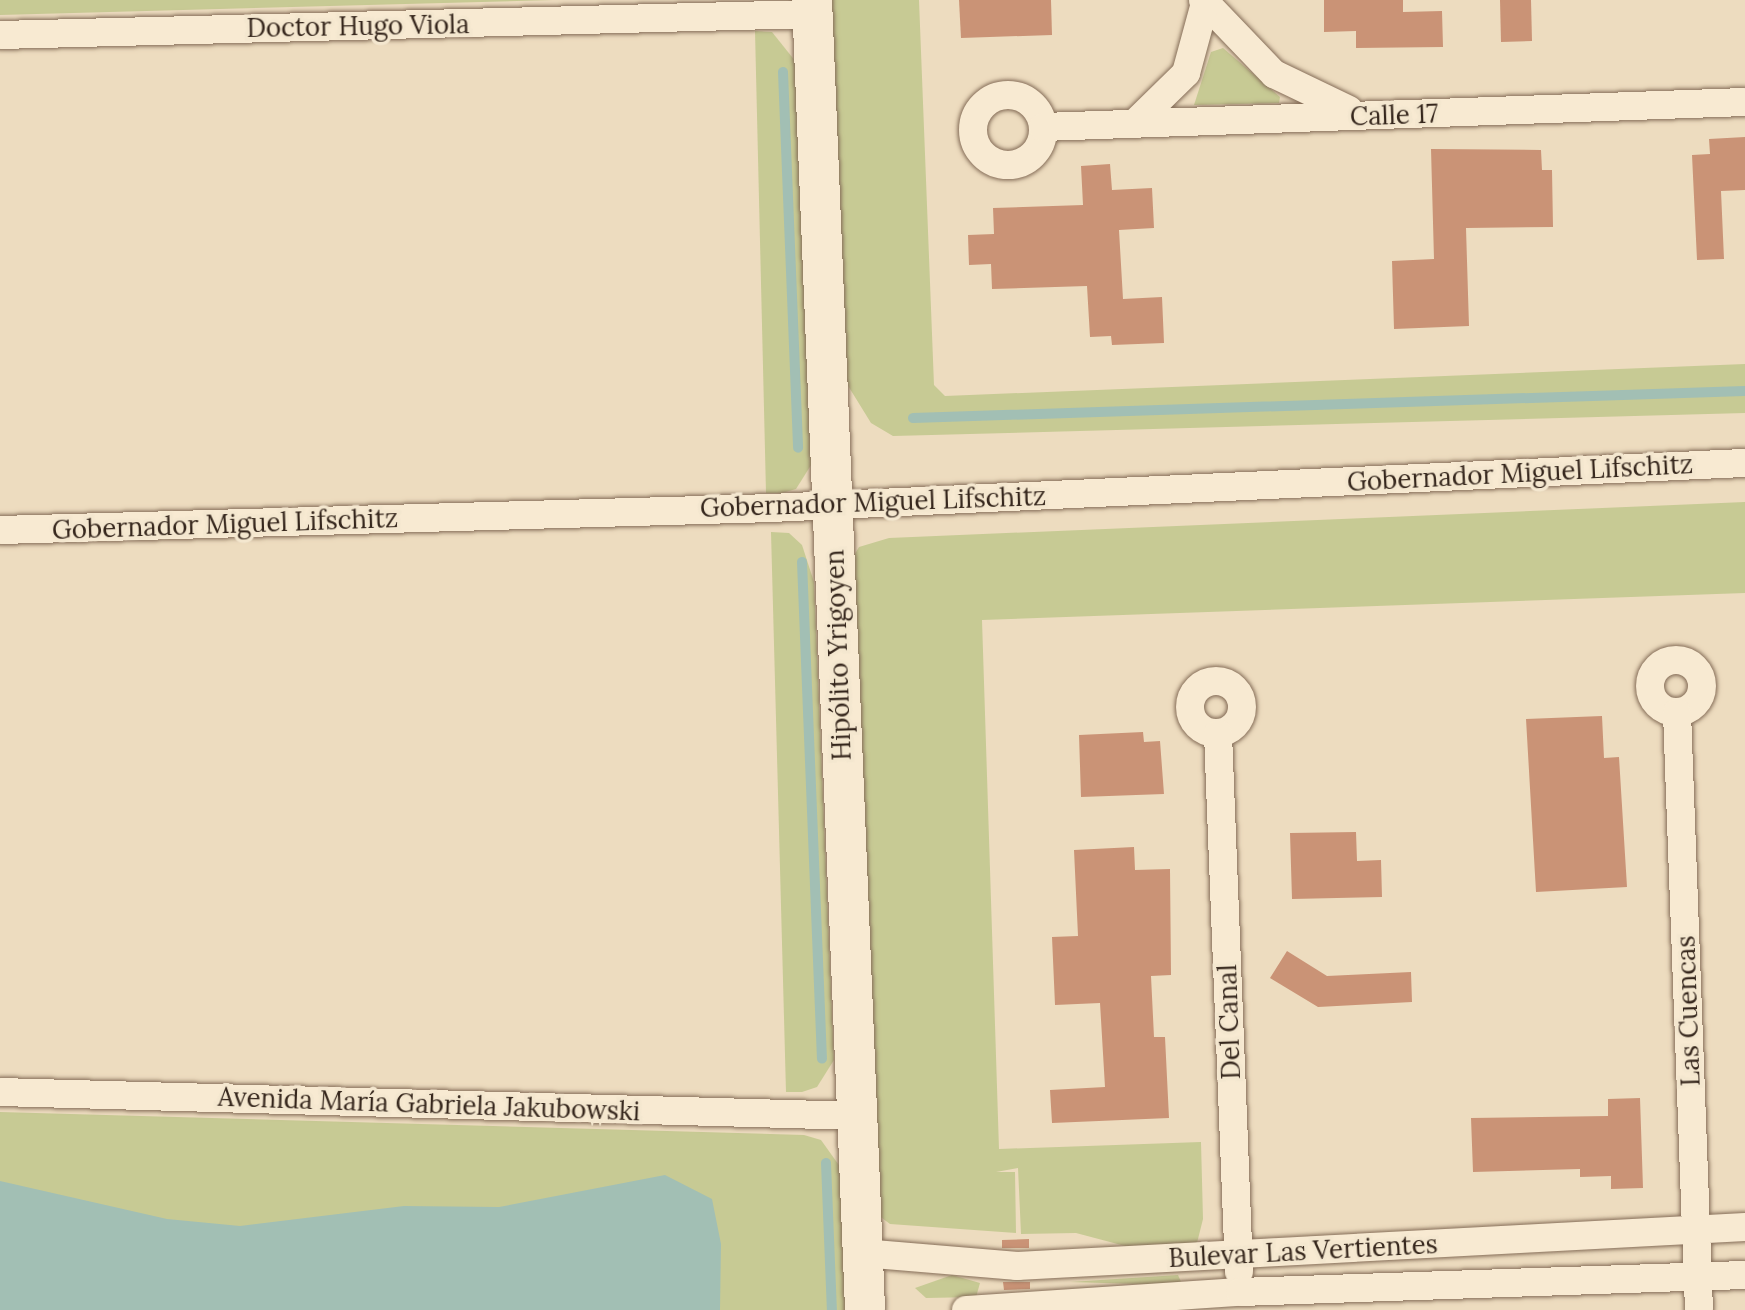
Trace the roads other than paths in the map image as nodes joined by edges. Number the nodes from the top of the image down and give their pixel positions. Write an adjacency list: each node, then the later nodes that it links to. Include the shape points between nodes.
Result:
1 (1204, 2): 5 (street, via 1274,74); 6 (street, via 1186,73)
2 (813, 7): 3 (street, Doctor Hugo Viola); 9 (main road, Hipólito Yrigoyen)
3 (0, 35)
4 (1745, 102): 5 (street, Calle 17)
5 (1365, 116): 6 (street, Calle 17)
6 (1134, 124): 7 (street, Calle 17)
7 (1043, 127)
8 (1745, 463): 9 (street, Gobernador Miguel Lifschitz)
9 (832, 505): 10 (street, Gobernador Miguel Lifschitz); 14 (main road, Hipólito Yrigoyen)
10 (0, 530)
11 (1677, 713): 16 (street, Las Cuencas)
12 (1218, 734): 18 (street, Del Canal)
13 (0, 1092): 14 (street, Avenida María Gabriela Jakubowski)
14 (857, 1116): 17 (main road, Hipólito Yrigoyen)
15 (1745, 1227): 16 (street, Bulevar Las Vertientes)
16 (1696, 1229): 18 (street, Bulevar Las Vertientes); 20 (street, Las Cuencas)
17 (862, 1253): 18 (street, Bulevar Las Vertientes, via 1017,1266); 22 (main road, Hipólito Yrigoyen)
18 (1238, 1256): 21 (street, Del Canal)
19 (1745, 1275): 20 (street, Bulevar Las Vertientes)
20 (1698, 1277): 21 (street, Bulevar Las Vertientes); 24 (street, Las Cuencas)
21 (1240, 1301): 23 (street, Bulevar Las Vertientes)
22 (865, 1310)
23 (966, 1310)
24 (1699, 1310)

